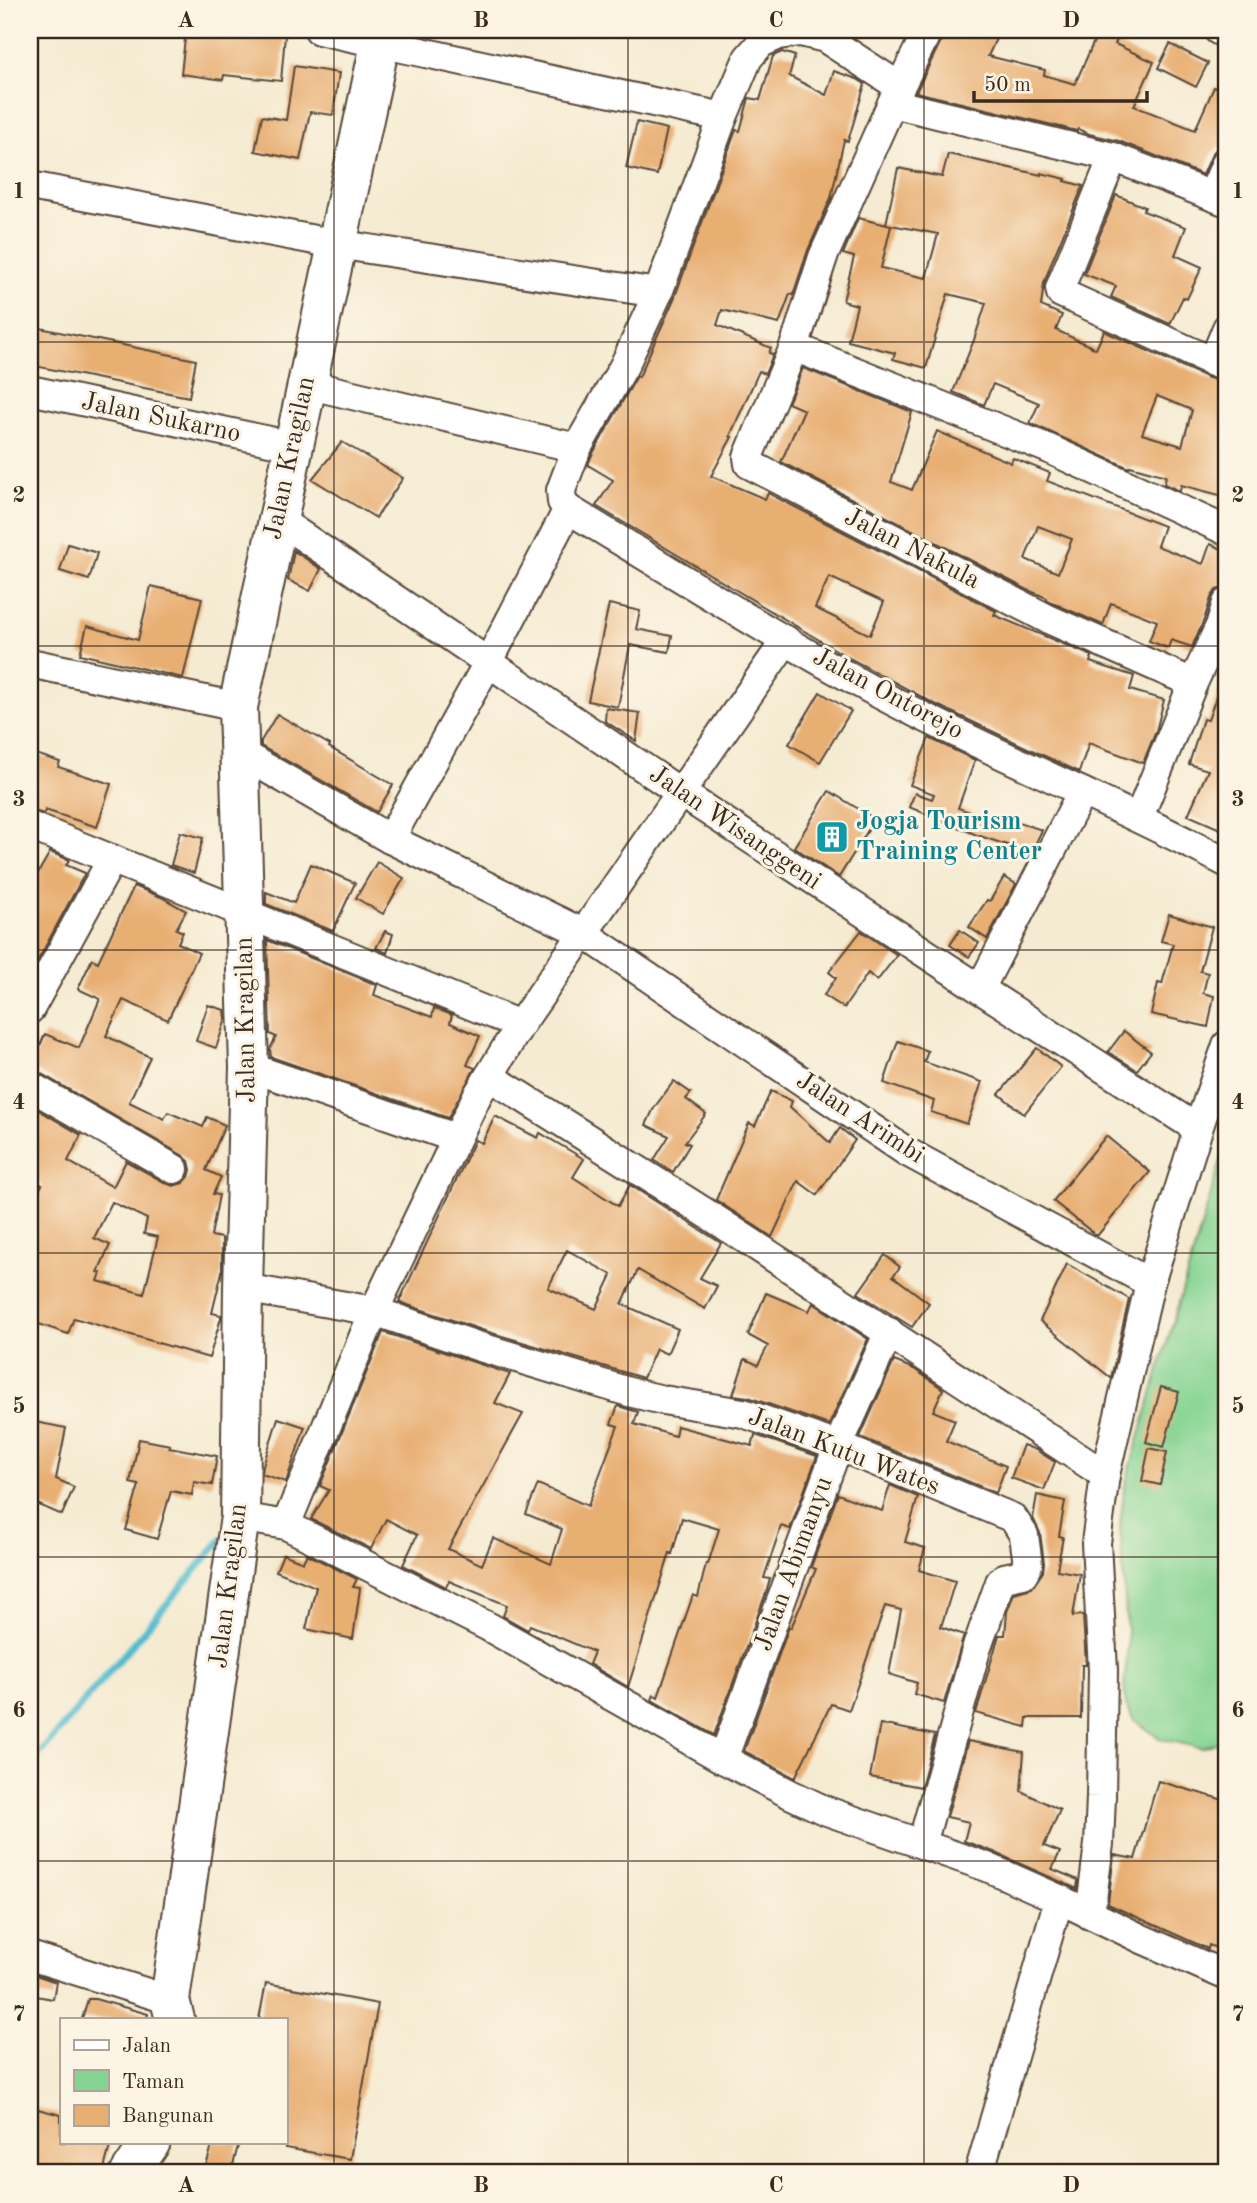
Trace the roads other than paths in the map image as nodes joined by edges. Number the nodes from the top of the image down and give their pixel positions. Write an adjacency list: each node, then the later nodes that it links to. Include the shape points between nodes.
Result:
1 (319, 30): 5 (street)
2 (928, 30): 6 (street, Jalan Nakula)
3 (1218, 30): 4 (street)
4 (1227, 35)
5 (382, 36): 7 (street); 12 (street, Jalan Kragilan)
6 (896, 95): 7 (street, via 825,38 800,32 761,43 748,58); 8 (street); 15 (street, Jalan Nakula, via 823,257)
7 (723, 117): 13 (street)
8 (1113, 157): 11 (street); 16 (street, via 1061,293)
9 (1227, 161): 11 (street)
10 (30, 187): 12 (street)
11 (1220, 199)
12 (336, 244): 13 (street); 17 (street, Jalan Kragilan)
13 (658, 293): 20 (street, via 624,366)
14 (1227, 328): 16 (street)
15 (794, 347): 23 (street, via 1047,448); 28 (street, Jalan Nakula, via 748,457 752,467 1046,618)
16 (1220, 365)
17 (306, 384): 19 (street, Jalan Kragilan); 20 (street)
18 (30, 390): 19 (street, Jalan Sukarno)
19 (293, 446): 22 (street, Jalan Kragilan)
20 (577, 448): 21 (street, via 561,490)
21 (565, 506): 25 (street, Jalan Ontorejo); 26 (street)
22 (278, 519): 26 (street, Jalan Wisanggeni); 29 (street, Jalan Kragilan)
23 (1227, 531)
24 (1227, 603): 28 (street)
25 (786, 640): 31 (street, Jalan Ontorejo, via 884,696); 32 (street)
26 (489, 661): 32 (street, Jalan Wisanggeni); 35 (street)
27 (30, 663): 29 (street)
28 (1193, 683): 33 (street)
29 (238, 707): 30 (street, Jalan Kragilan)
30 (240, 753): 35 (street, Jalan Arimbi); 38 (street, Jalan Kragilan)
31 (1082, 792): 33 (street, Jalan Ontorejo); 40 (street)
32 (681, 793): 39 (street); 40 (street, Jalan Wisanggeni)
33 (1139, 817): 37 (street, Jalan Ontorejo)
34 (30, 826): 36 (street)
35 (390, 839): 39 (street, Jalan Arimbi)
36 (112, 859): 38 (street); 41 (street)
37 (1227, 863)
38 (244, 913): 42 (street); 44 (street, Jalan Kragilan)
39 (583, 933): 42 (street); 50 (street, Jalan Arimbi, via 907,1152)
40 (980, 989): 47 (street, Jalan Wisanggeni)
41 (30, 1009)
42 (520, 1025): 45 (street)
43 (1227, 1045): 47 (street)
44 (249, 1067): 48 (street); 51 (street, Jalan Kragilan)
45 (489, 1076): 52 (street); 53 (street)
46 (30, 1086): 49 (street)
47 (1198, 1129): 50 (street)
48 (444, 1134)
49 (174, 1169)
50 (1150, 1283): 55 (street)
51 (243, 1288): 52 (street, Jalan Kutu Wates); 56 (street, Jalan Kragilan)
52 (374, 1311): 54 (street, Jalan Kutu Wates, via 573,1376 663,1400 743,1413); 57 (street)
53 (889, 1332): 54 (street, Jalan Abimanyu); 55 (street)
54 (838, 1446): 58 (street, Jalan Abimanyu); 59 (street, Jalan Kutu Wates, via 1013,1518 1024,1535 1028,1566 1023,1573 1000,1582 976,1650)
55 (1105, 1475): 61 (street, via 1096,1543 1103,1670 1101,1797)
56 (240, 1517): 57 (street); 64 (street, Jalan Kragilan)
57 (286, 1525): 58 (street, via 506,1636)
58 (723, 1759): 59 (street, via 824,1810)
59 (922, 1844): 60 (street)
60 (1059, 1899): 61 (street); 66 (street)
61 (1090, 1915): 63 (street)
62 (30, 1956): 64 (street)
63 (1227, 1976)
64 (172, 2010)
65 (150, 2144): 67 (street)
66 (986, 2169)
67 (130, 2173)

